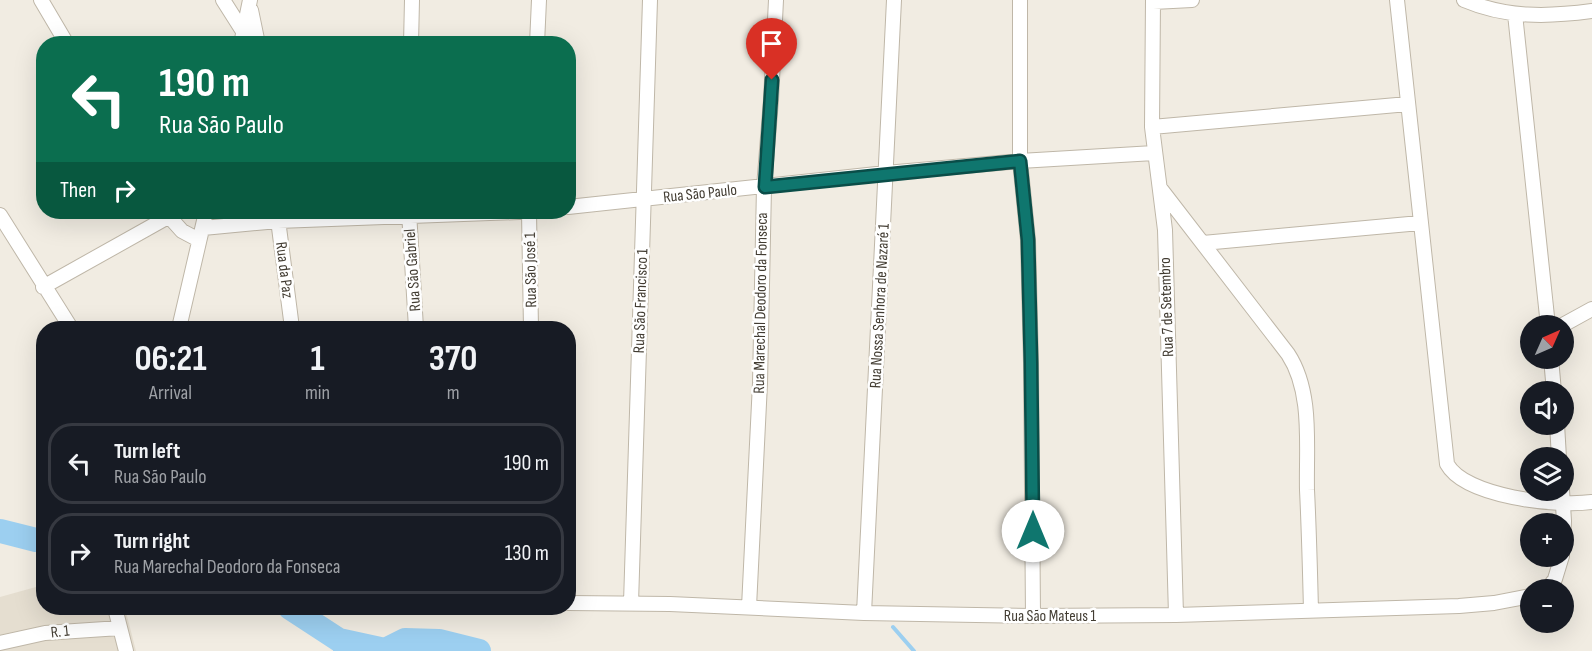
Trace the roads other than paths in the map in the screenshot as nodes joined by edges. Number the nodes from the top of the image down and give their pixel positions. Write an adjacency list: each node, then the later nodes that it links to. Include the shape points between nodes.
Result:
1 (41, 0): 16 (street)
2 (223, 0): 17 (street)
3 (412, 0): 20 (street)
4 (538, 0): 21 (street)
5 (650, 0): 29 (street, Rua São Francisco 1)
6 (776, 0): 27 (street, Rua Marechal Deodoro da Fonseca)
7 (894, 0): 26 (street, Rua Nossa Senhora de Nazaré 1)
8 (1020, 0): 25 (street)
9 (1192, 0): 12 (street)
10 (1397, 0): 22 (street)
11 (1464, 0): 15 (street)
12 (1153, 1): 23 (street, Rua 7 de Setembro)
13 (250, 2): 18 (street); 19 (street)
14 (1592, 11): 15 (street)
15 (1515, 14): 44 (street)
16 (62, 36)
17 (241, 36)
18 (242, 36)
19 (256, 36)
20 (411, 36)
21 (537, 36)
22 (1408, 104): 23 (street); 39 (street)
23 (1152, 127): 24 (street, Rua 7 de Setembro)
24 (1154, 153): 25 (street, Rua São Paulo); 28 (street, Rua 7 de Setembro)
25 (1020, 161): 26 (street, Rua São Paulo); 62 (street, via 1028,240)
26 (886, 173): 27 (street, Rua São Paulo); 59 (street, Rua Nossa Senhora de Nazaré 1)
27 (765, 187): 29 (street, Rua São Paulo); 57 (street, Rua Marechal Deodoro da Fonseca)
28 (1160, 188): 41 (street); 61 (street, Rua 7 de Setembro, via 1165,241)
29 (644, 200): 30 (street, Rua São Paulo); 56 (street, Rua São Francisco 1)
30 (576, 206)
31 (0, 215): 42 (street)
32 (159, 219): 42 (street)
33 (171, 219): 40 (street, via 182,231)
34 (204, 219): 40 (street)
35 (265, 219): 40 (street)
36 (278, 219): 48 (street, Rua da Paz)
37 (409, 219): 49 (street, Rua São Gabriel)
38 (529, 219): 50 (street, Rua São José 1)
39 (1420, 223): 41 (street); 51 (street, via 1447,464 1460,479)
40 (201, 234): 47 (street)
41 (1203, 243): 58 (street, via 1288,354 1301,384)
42 (44, 287): 46 (street)
43 (1592, 309): 45 (street)
44 (1547, 315)
45 (1574, 319)
46 (66, 321)
47 (181, 321)
48 (291, 321)
49 (416, 321)
50 (531, 321)
51 (1520, 497)
52 (1574, 499): 53 (street)
53 (1592, 502)
54 (1520, 598): 58 (street, Rua São Mateus 1, via 1459,606)
55 (576, 603): 56 (street, Rua São Mateus 1)
56 (631, 603): 57 (street, Rua São Mateus 1)
57 (749, 607): 59 (street, Rua São Mateus 1)
58 (1311, 610): 61 (street, Rua São Mateus 1)
59 (864, 613): 62 (street, Rua São Mateus 1)
60 (117, 615): 63 (street)
61 (1176, 615): 62 (street, Rua São Mateus 1)
62 (1033, 616)
63 (120, 628): 64 (street, R. 1, via 45,633); 65 (street)
64 (0, 643)
65 (126, 651)

